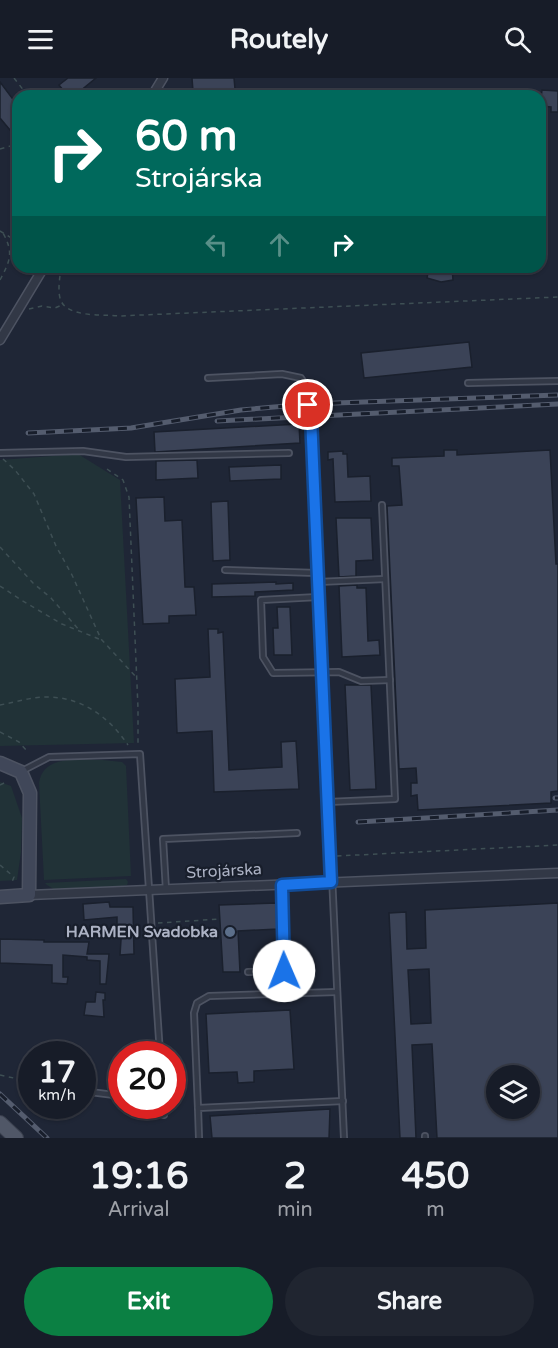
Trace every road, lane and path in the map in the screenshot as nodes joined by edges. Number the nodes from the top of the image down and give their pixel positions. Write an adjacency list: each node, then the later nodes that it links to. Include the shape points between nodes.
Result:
1 (14, 78): 2 (path)
2 (23, 90)
3 (0, 231): 4 (path)
4 (3, 233): 5 (path); 8 (path, via 10,246 9,264)
5 (12, 238)
6 (40, 273): 12 (street)
7 (61, 273): 10 (path)
8 (0, 280)
9 (558, 297): 10 (path, via 120,316 77,312)
10 (63, 304): 11 (path)
11 (29, 310)
12 (0, 340)
13 (208, 378): 22 (lane, via 282,374 301,378 310,391)
14 (558, 381): 15 (lane)
15 (468, 383)
16 (289, 453): 17 (lane, via 126,457 83,451)
17 (0, 455): 28 (path, via 34,494)
18 (106, 469): 30 (path, via 123,480 129,498)
19 (382, 505): 23 (lane)
20 (0, 547): 27 (path)
21 (225, 570): 22 (lane)
22 (317, 573): 24 (lane)
23 (385, 579): 24 (lane); 31 (lane)
24 (318, 582): 26 (lane)
25 (0, 586): 27 (path)
26 (318, 597): 29 (lane); 29 (lane, via 261,600 263,657 273,673)
27 (80, 631): 28 (path)
28 (101, 639): 30 (path)
29 (322, 672): 31 (lane, via 339,672 361,681); 41 (lane)
30 (136, 677): 34 (path)
31 (390, 680): 41 (lane, via 395,799)
32 (0, 705): 35 (path, via 46,697 69,700 101,714)
33 (0, 732): 36 (path)
34 (138, 745)
35 (128, 746)
36 (27, 751)
37 (0, 763): 38 (main road)
38 (21, 772): 50 (lane, via 49,757 140,754); 52 (main road, via 30,793)
39 (6, 782): 40 (path)
40 (0, 785)
41 (328, 802): 44 (lane)
42 (297, 833): 51 (lane, via 163,839)
43 (558, 845): 44 (path)
44 (330, 857): 48 (lane)
45 (0, 865): 47 (path, via 14,877)
46 (558, 873): 48 (street, Strojárska)
47 (12, 882)
48 (331, 882): 49 (street, Strojárska); 57 (lane)
49 (282, 885): 51 (street, Strojárska); 56 (lane, via 284,971)
50 (149, 890): 51 (street, Strojárska); 52 (street, Strojárska); 55 (lane)
51 (166, 890)
52 (29, 895): 53 (main road, Strojárska)
53 (0, 897)
54 (220, 920): 55 (path)
55 (152, 923): 58 (lane)
56 (248, 972)
57 (337, 992): 61 (lane); 62 (lane, via 210,996 197,1003 194,1013)
58 (159, 1041)
59 (0, 1075): 60 (path)
60 (18, 1079)
61 (342, 1101): 62 (lane); 66 (lane)
62 (198, 1108): 65 (lane)
63 (0, 1123): 64 (main road)
64 (16, 1138)
65 (199, 1138)
66 (344, 1138)

